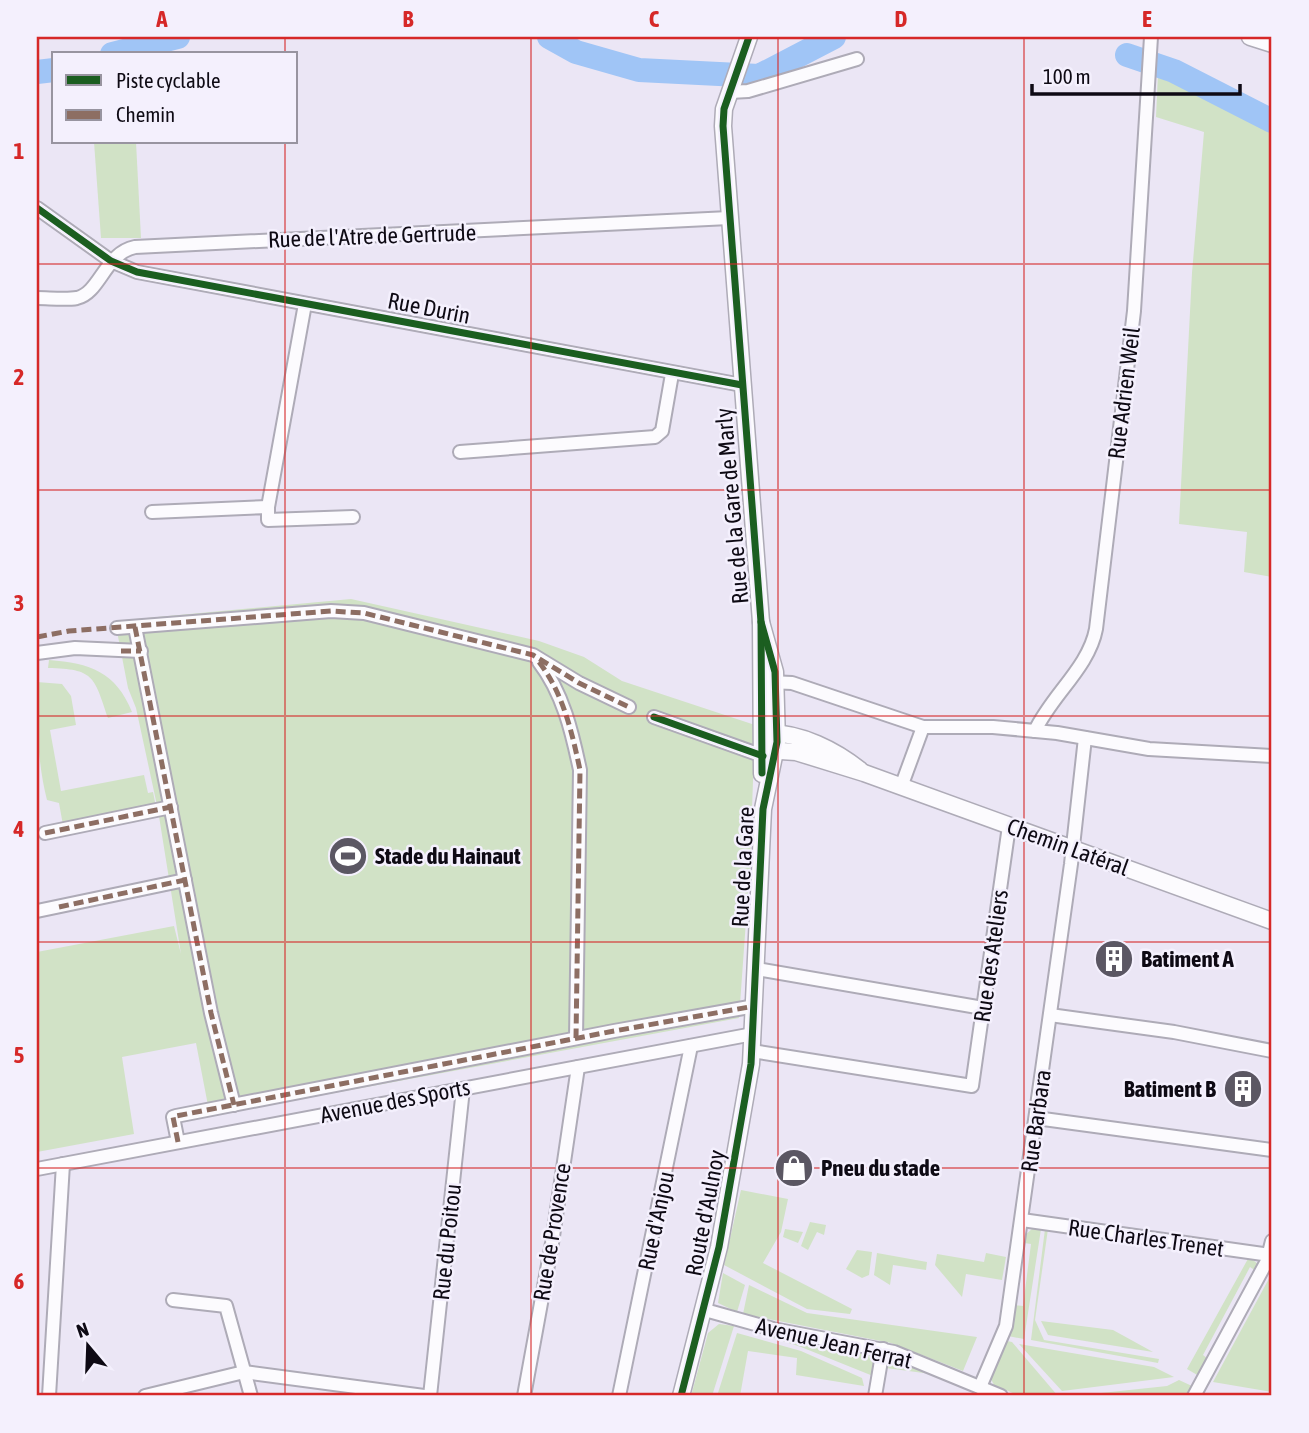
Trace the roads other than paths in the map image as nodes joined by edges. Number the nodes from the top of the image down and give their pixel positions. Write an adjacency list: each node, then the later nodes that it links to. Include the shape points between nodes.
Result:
1 (749, 37): 6 (street, Rue de la Gare de Marly)
2 (1151, 37): 27 (street, Rue Adrien Weil, via 1134,312 1097,629 1090,650 1048,705)
3 (1250, 37): 4 (street)
4 (1272, 44)
5 (857, 59): 6 (street, via 748,91)
6 (732, 89): 8 (street, Rue de la Gare de Marly, via 723,126)
7 (37, 208): 9 (street, Rue Durin)
8 (730, 218): 9 (street, Rue de l'Atre de Gertrude, via 141,246 122,251); 13 (street, Rue de la Gare de Marly)
9 (111, 261): 10 (street, Rue de l'Atre de Gertrude, via 78,298); 11 (street, Rue Durin, via 151,275)
10 (37, 298)
11 (305, 304): 12 (street, Rue Durin); 15 (street)
12 (672, 374): 13 (street, Rue Durin); 14 (street, via 662,431 655,438)
13 (742, 385): 23 (street, Rue de la Gare de Marly, via 761,622 772,654)
14 (460, 452)
15 (268, 507): 16 (street); 17 (street, via 268,520)
16 (152, 512)
17 (353, 517)
18 (135, 627): 19 (street); 20 (street); 22 (street, via 349,611)
19 (117, 628)
20 (141, 652): 21 (street, via 75,648); 34 (street)
21 (37, 653)
22 (533, 655): 24 (street); 46 (street, via 550,677 572,730 579,770)
23 (769, 682): 26 (street, via 796,684); 28 (street)
24 (629, 707)
25 (654, 717): 30 (street)
26 (923, 727): 27 (street); 33 (street)
27 (1035, 731): 29 (street)
28 (770, 733): 30 (street); 32 (street, Chemin Latéral, via 837,753)
29 (1085, 738): 31 (street, via 1149,749); 37 (street, Rue Barbara)
30 (767, 752): 32 (street, Chemin Latéral, via 794,752); 41 (street, Rue de la Gare)
31 (1272, 756)
32 (864, 774): 33 (street, Chemin Latéral)
33 (901, 786): 35 (street, Chemin Latéral)
34 (172, 807): 36 (street); 38 (street)
35 (1009, 826): 37 (street, Chemin Latéral); 43 (street, Rue des Ateliers)
36 (45, 833)
37 (1073, 849): 40 (street, Chemin Latéral); 44 (street, Rue Barbara)
38 (186, 880): 39 (street); 52 (street)
39 (37, 911)
40 (1272, 921)
41 (757, 969): 42 (street, Rue de la Gare); 43 (street)
42 (755, 1006): 45 (street, Rue de la Gare); 46 (street)
43 (983, 1008): 48 (street, Rue des Ateliers, via 972,1086)
44 (1050, 1015): 49 (street); 53 (street, Rue Barbara)
45 (753, 1034): 47 (street, Avenue des Sports); 48 (street, Route d'Aulnoy)
46 (576, 1038): 52 (street)
47 (691, 1046): 50 (street, Avenue des Sports); 72 (street, Rue d'Anjou)
48 (752, 1051): 62 (street, Route d'Aulnoy, via 731,1190)
49 (1272, 1051)
50 (578, 1067): 51 (street, Avenue des Sports); 71 (street, Rue de Provence)
51 (463, 1089): 54 (street, Avenue des Sports); 70 (street, Rue du Poitou)
52 (234, 1105): 54 (street, via 173,1117)
53 (1036, 1118): 55 (street); 58 (street, Rue Barbara)
54 (178, 1142): 56 (street, Avenue des Sports)
55 (1272, 1150)
56 (63, 1164): 57 (street, Avenue des Sports); 66 (street)
57 (37, 1169)
58 (1022, 1220): 60 (street, Rue Charles Trenet); 65 (street, Rue Barbara, via 1006,1326)
59 (1272, 1241): 60 (street)
60 (1270, 1255): 76 (street)
61 (173, 1300): 64 (street, via 226,1306)
62 (705, 1310): 63 (street, Avenue Jean Ferrat); 73 (street, Route d'Aulnoy)
63 (883, 1349): 65 (street, Avenue Jean Ferrat); 74 (street)
64 (244, 1372): 67 (street); 68 (street); 69 (street)
65 (980, 1387): 75 (street, Avenue Jean Ferrat)
66 (49, 1396)
67 (145, 1396)
68 (251, 1396)
69 (424, 1396)
70 (430, 1396)
71 (524, 1396)
72 (619, 1396)
73 (681, 1396)
74 (875, 1396)
75 (1001, 1396)
76 (1194, 1396)

